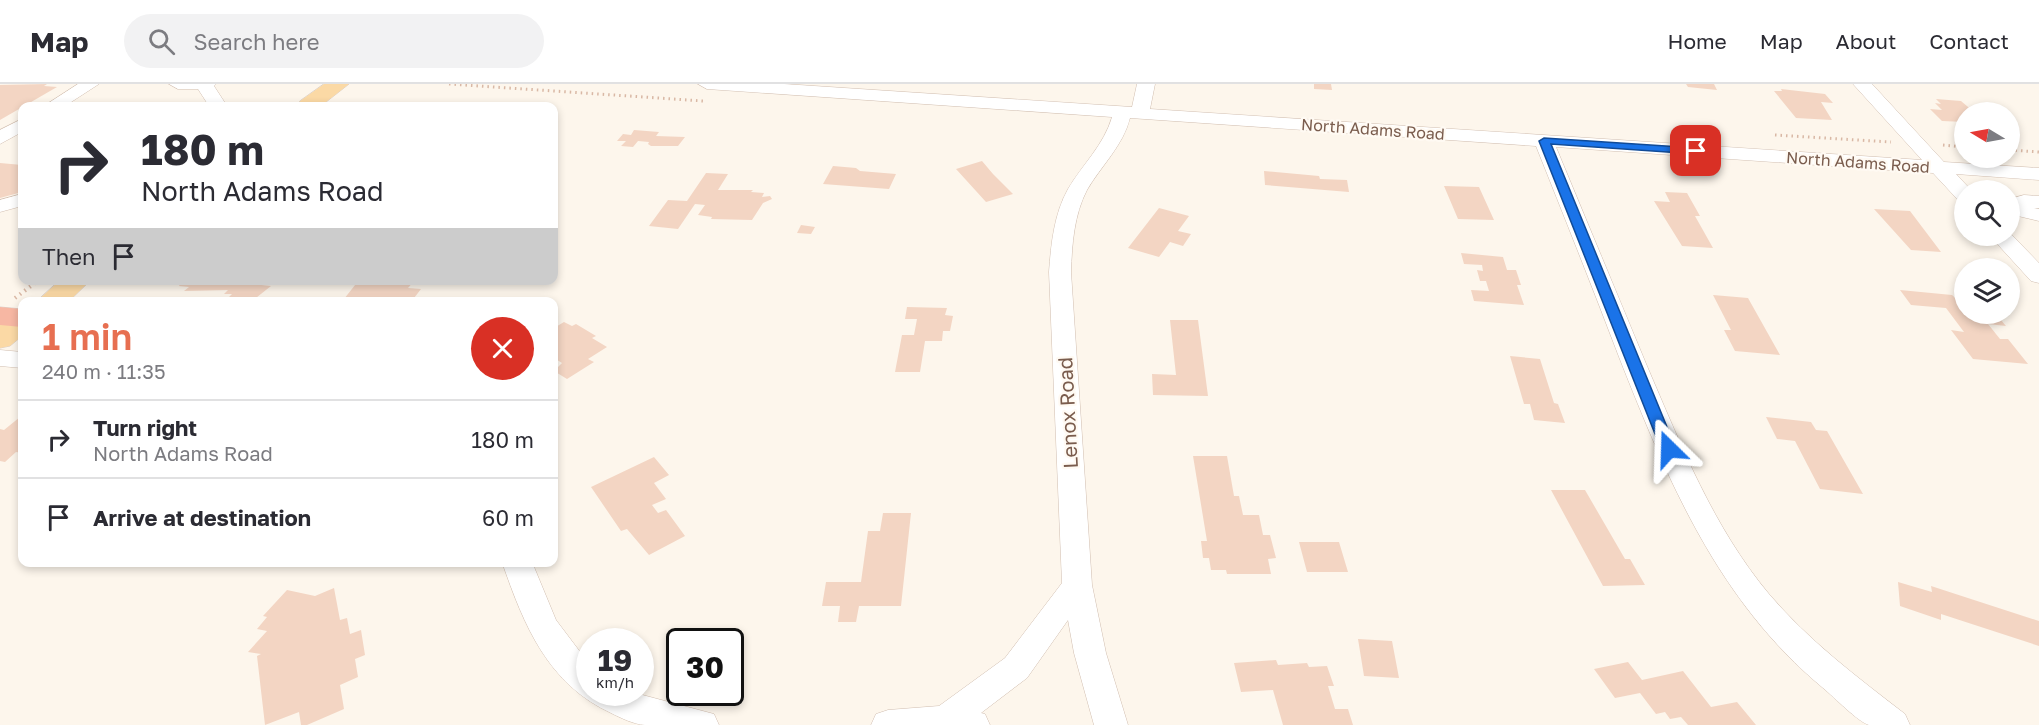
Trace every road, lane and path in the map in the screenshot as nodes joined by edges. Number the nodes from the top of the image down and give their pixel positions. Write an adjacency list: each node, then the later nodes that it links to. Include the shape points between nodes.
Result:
1 (90, 84): 8 (street)
2 (178, 84): 7 (street)
3 (338, 84): 10 (main road)
4 (707, 84): 11 (street, North Adams Road)
5 (1146, 84): 11 (street, Lenox Road)
6 (1862, 84): 17 (street)
7 (206, 85): 9 (street)
8 (60, 102)
9 (217, 102)
10 (313, 102)
11 (1131, 113): 15 (street, North Adams Road); 39 (street, Lenox Road, via 1077,191 1061,241 1060,298)
12 (18, 128): 14 (street)
13 (1774, 135): 17 (path)
14 (0, 140): 16 (street)
15 (1544, 141): 21 (street, North Adams Road); 46 (street, via 1684,484 1725,556 1774,622)
16 (18, 143)
17 (1918, 144): 18 (path); 21 (street)
18 (1954, 146)
19 (2020, 151): 20 (path)
20 (2039, 152)
21 (1940, 168): 22 (street, North Adams Road); 23 (street)
22 (2039, 174)
23 (1954, 184)
24 (18, 201): 26 (street)
25 (2039, 202): 27 (street, via 2014,205)
26 (0, 206)
27 (2039, 214)
28 (2010, 246): 29 (street)
29 (2039, 276)
30 (64, 285): 31 (main road)
31 (42, 293)
32 (0, 316): 33 (highway)
33 (18, 319)
34 (18, 323): 35 (main road)
35 (0, 339)
36 (0, 358): 37 (street)
37 (18, 360)
38 (519, 567): 40 (street, via 556,649)
39 (1077, 585): 42 (street, via 1016,668); 45 (street, Lenox Road, via 1090,653)
40 (576, 674)
41 (629, 706): 43 (street)
42 (959, 723): 44 (street)
43 (702, 725)
44 (888, 725)
45 (1111, 725)
46 (1893, 725)

